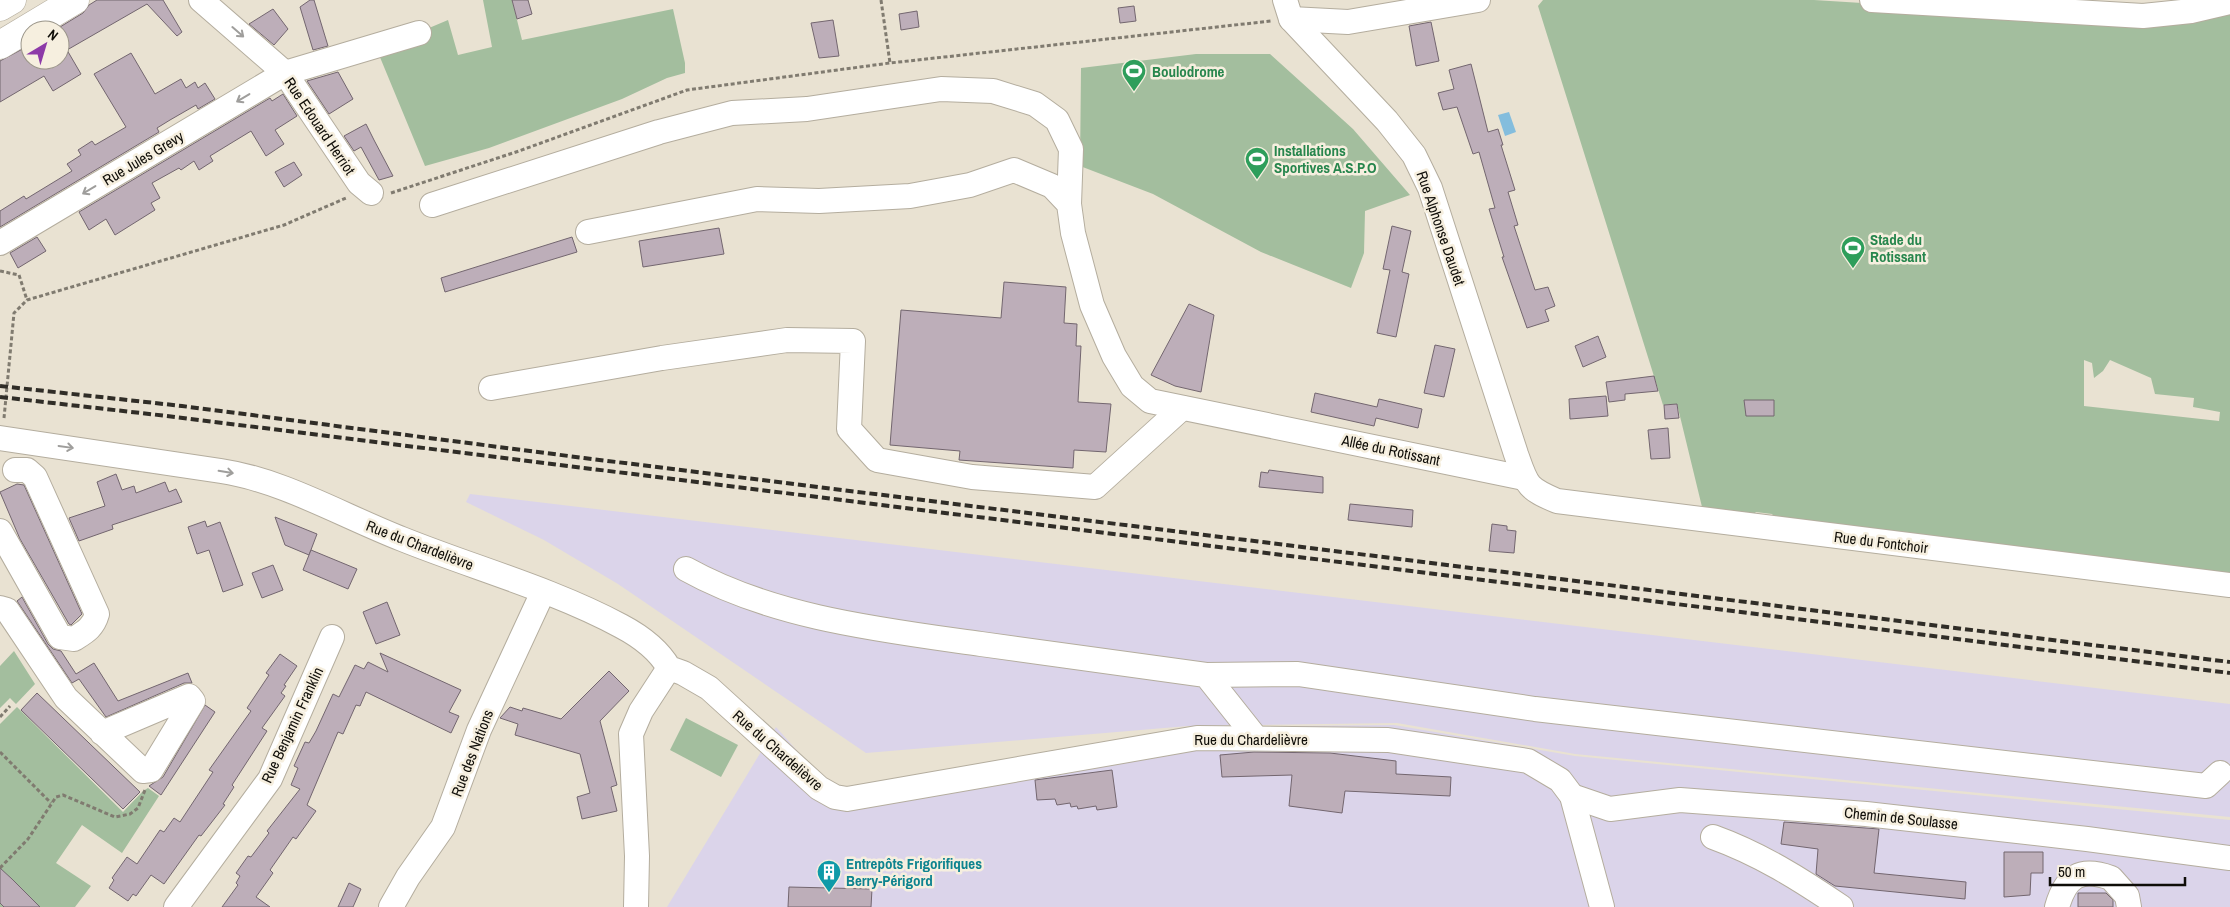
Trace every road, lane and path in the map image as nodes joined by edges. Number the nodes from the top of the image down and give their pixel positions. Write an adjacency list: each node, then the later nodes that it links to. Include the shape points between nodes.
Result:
1 (12, 0): 8 (main road)
2 (75, 0): 11 (main road)
3 (201, 0): 13 (street, Rue Edouard Herriot, one-way to 13)
4 (881, 0): 12 (path)
5 (1478, 0): 9 (street, via 1348,22)
6 (1872, 0): 7 (street, via 2143,16 2191,11)
7 (2230, 2)
8 (0, 7)
9 (1288, 10): 26 (street, Rue Alphonse Daudet, via 1414,155 1430,188)
10 (419, 33): 13 (street, Rue Jules Grevy)
11 (0, 45)
12 (890, 63)
13 (285, 73): 14 (street, Rue Edouard Herriot, via 359,183); 18 (street, Rue Jules Grevy, one-way to 18)
14 (371, 193)
15 (1069, 204): 16 (street, Allée du Rotissant, via 1071,149 1057,120 1035,104 993,90 941,89 807,108 732,114 659,132); 17 (street, via 1052,186 1014,170 970,185 910,196 819,201 757,199); 22 (street, Allée du Rotissant, via 1073,233 1092,305 1114,356 1132,386 1150,401)
16 (432, 205)
17 (588, 232)
18 (0, 243)
19 (0, 270): 20 (path, via 19,275)
20 (26, 300)
21 (491, 388): 22 (street, via 787,340 853,341 849,429 877,460 972,476 1095,487)
22 (1182, 408): 26 (street, Allée du Rotissant, via 1257,422)
23 (0, 438): 24 (street, Rue du Chardelièvre)
24 (26, 442): 25 (street); 30 (street, Rue du Chardelièvre, one-way to 30, via 252,477)
25 (7, 474): 27 (street, via 27,470 35,477 97,614 88,631 74,639 60,637)
26 (1529, 485): 29 (street, Rue du Fontchoir, via 1557,501)
27 (0, 531)
28 (686, 569): 34 (street, via 714,584 766,604 884,631)
29 (2230, 585)
30 (543, 592): 33 (street, Rue du Chardelièvre, via 639,636 663,657); 50 (street, Rue des Nations, via 479,730 443,827)
31 (0, 608): 37 (street, via 7,610 66,698)
32 (332, 637): 49 (street, Rue Benjamin Franklin, via 270,779)
33 (669, 668): 38 (street, Rue du Chardelièvre, via 709,688 819,788 835,797 847,799 1197,738); 51 (street, via 641,710 631,734)
34 (1206, 675): 38 (street); 40 (street, via 1298,674 1535,708 2206,786)
35 (10, 706): 36 (path)
36 (0, 717)
37 (102, 733)
38 (1256, 738): 42 (street, Rue du Chardelièvre, via 1388,740 1528,761 1560,780)
39 (0, 752): 43 (path)
40 (2220, 773)
41 (146, 786): 43 (path, via 138,808 122,817 114,817 63,795)
42 (1572, 796): 45 (street, Chemin de Soulasse, via 1610,809 1680,800 1866,814); 52 (street, Rue du Chardelièvre)
43 (51, 803): 47 (path, via 28,839)
44 (1713, 837): 53 (street, via 1780,866)
45 (2087, 839): 46 (street, Chemin de Soulasse); 48 (street)
46 (2230, 858)
47 (0, 868)
48 (2084, 874): 54 (street, via 2072,878 2062,890); 55 (street, via 2111,878 2127,896)
49 (176, 907)
50 (391, 907)
51 (636, 907)
52 (1602, 907)
53 (1841, 907)
54 (2057, 907)
55 (2129, 907)

